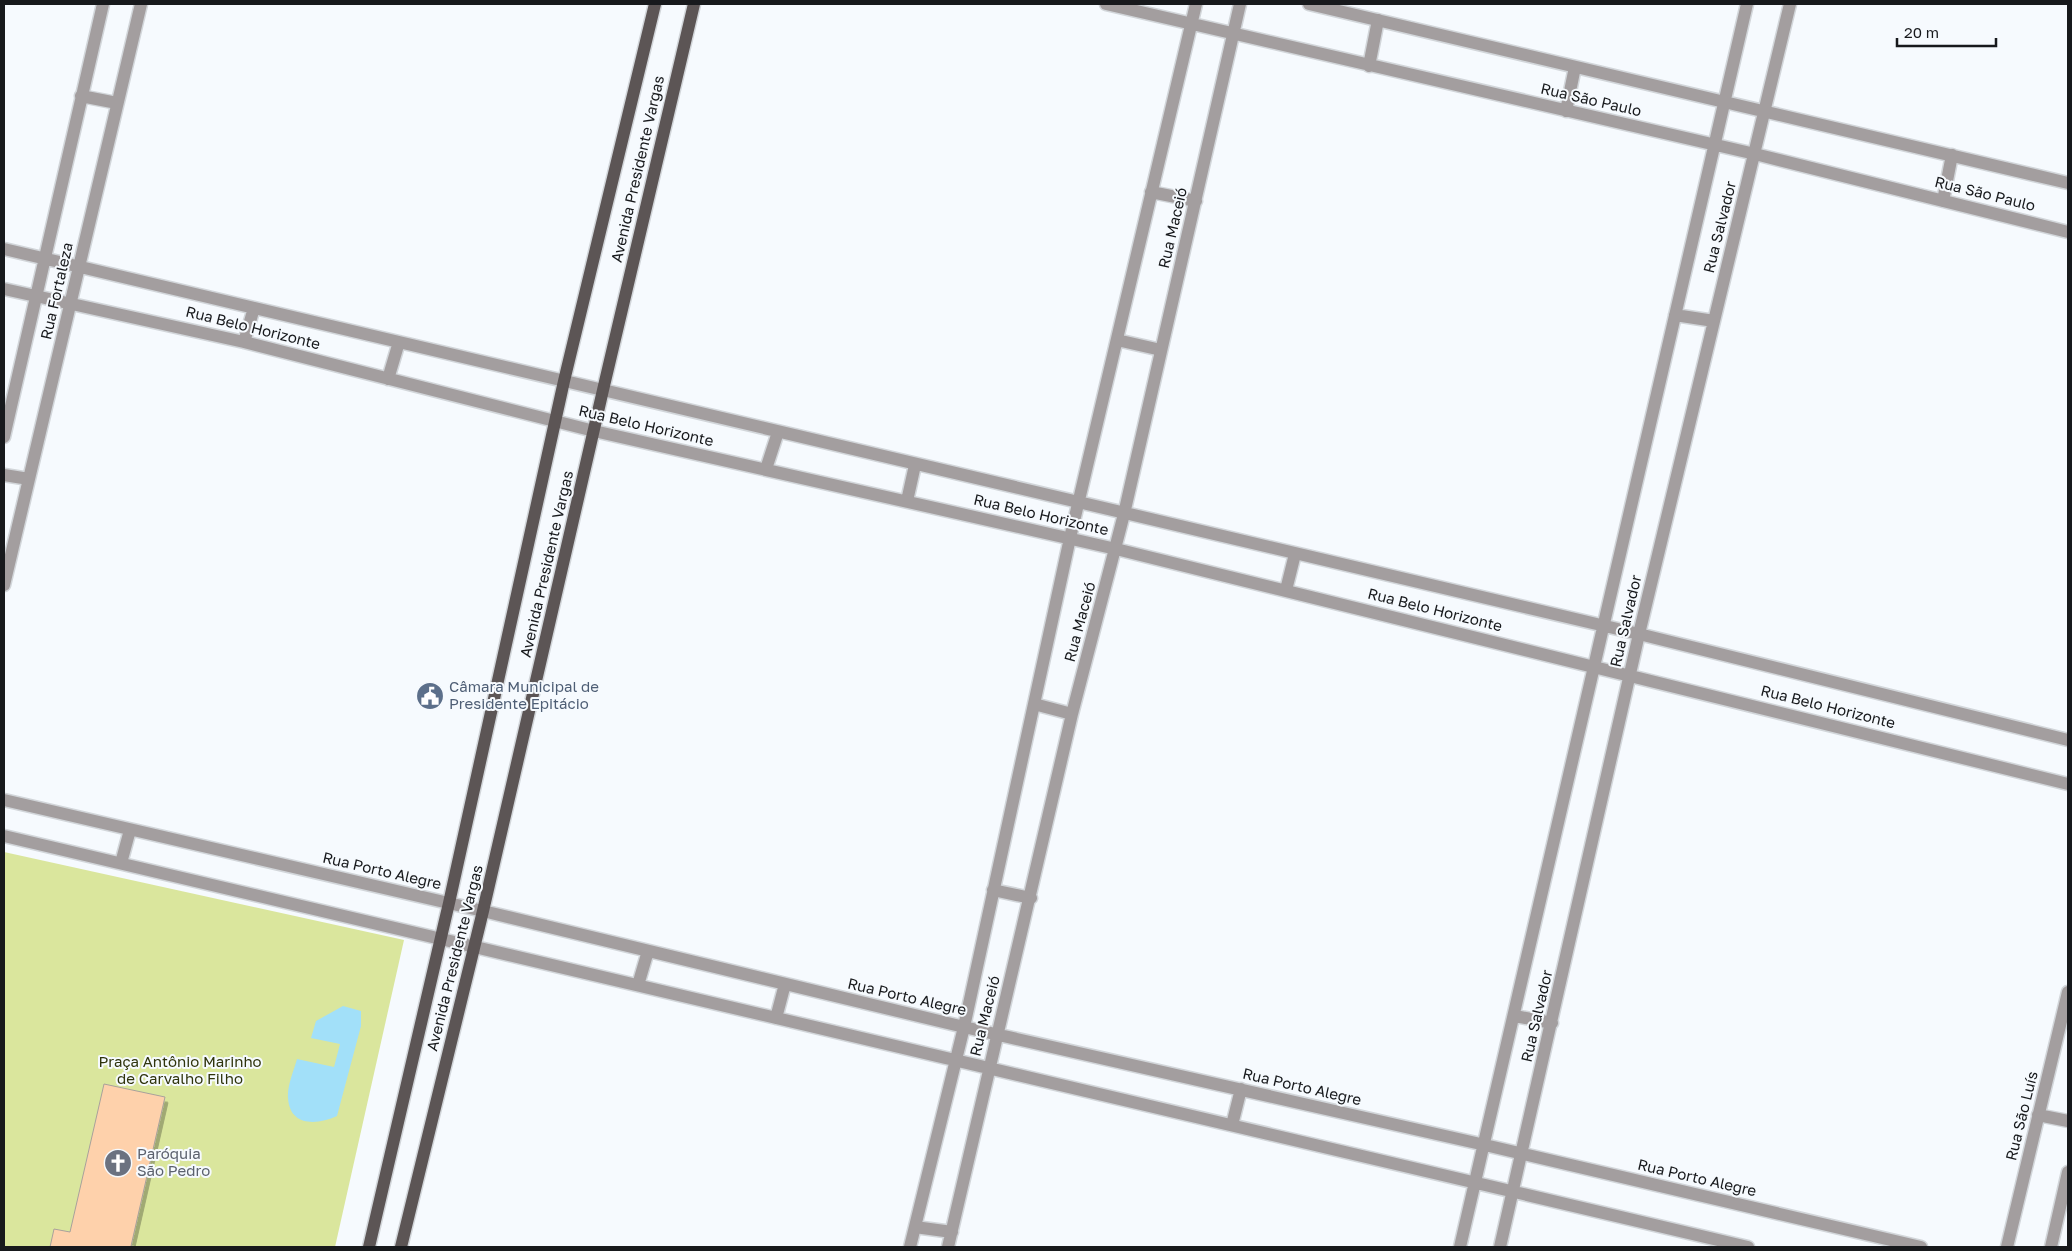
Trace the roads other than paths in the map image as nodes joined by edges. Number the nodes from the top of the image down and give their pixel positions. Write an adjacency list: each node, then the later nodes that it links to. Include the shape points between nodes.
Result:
1 (102, 4): 16 (street, Rua Fortaleza)
2 (141, 4): 18 (street, Rua Fortaleza)
3 (655, 4): 43 (main road, Avenida Presidente Vargas)
4 (694, 4): 44 (main road, Avenida Presidente Vargas)
5 (1106, 4): 12 (street, Rua São Paulo)
6 (1196, 4): 12 (street, Rua Maceió)
7 (1240, 4): 13 (street, Rua Maceió)
8 (1309, 4): 11 (street, Rua São Paulo)
9 (1746, 4): 17 (street, Rua Salvador)
10 (1790, 4): 20 (street, Rua Salvador)
11 (1378, 20): 14 (street); 15 (street, Rua São Paulo)
12 (1191, 25): 13 (street, Rua São Paulo); 25 (street, Rua Maceió)
13 (1233, 34): 14 (street, Rua São Paulo); 26 (street, Rua Maceió)
14 (1369, 66): 19 (street, Rua São Paulo)
15 (1575, 67): 17 (street, Rua São Paulo); 19 (street)
16 (81, 96): 18 (street); 30 (street, Rua Fortaleza)
17 (1724, 102): 20 (street, Rua São Paulo); 21 (street, Rua Salvador)
18 (117, 103): 31 (street, Rua Fortaleza)
19 (1566, 111): 21 (street, Rua São Paulo)
20 (1766, 111): 22 (street, Rua Salvador); 23 (street, Rua São Paulo)
21 (1714, 145): 22 (street, Rua São Paulo); 36 (street, Rua Salvador)
22 (1755, 154): 27 (street, Rua São Paulo); 37 (street, Rua Salvador)
23 (1952, 155): 24 (street, Rua São Paulo); 27 (street)
24 (2068, 183)
25 (1152, 192): 26 (street); 38 (street, Rua Maceió)
26 (1196, 201): 41 (street, Rua Maceió)
27 (1943, 201): 28 (street, Rua São Paulo)
28 (2068, 232)
29 (4, 249): 30 (street, Rua Belo Horizonte)
30 (43, 258): 31 (street, Rua Belo Horizonte); 33 (street, Rua Fortaleza)
31 (79, 267): 34 (street, Rua Fortaleza); 35 (street, Rua Belo Horizonte)
32 (4, 289): 33 (street, Rua Belo Horizonte)
33 (36, 296): 34 (street, Rua Belo Horizonte); 48 (street, Rua Fortaleza)
34 (70, 303): 39 (street, Rua Belo Horizonte); 52 (street, Rua Fortaleza)
35 (254, 308): 39 (street); 40 (street, Rua Belo Horizonte)
36 (1675, 315): 37 (street); 61 (street, Rua Salvador)
37 (1714, 322): 62 (street, Rua Salvador)
38 (1117, 340): 41 (street); 54 (street, Rua Maceió)
39 (244, 342): 42 (street, Rua Belo Horizonte)
40 (399, 342): 42 (street); 43 (street, Rua Belo Horizonte)
41 (1161, 350): 55 (street, Rua Maceió)
42 (388, 379): 45 (street, Rua Belo Horizonte)
43 (564, 381): 44 (street, Rua Belo Horizonte); 45 (main road, Avenida Presidente Vargas)
44 (603, 390): 46 (main road, Avenida Presidente Vargas); 47 (street, Rua Belo Horizonte)
45 (555, 421): 46 (street, Rua Belo Horizonte); 75 (main road, Avenida Presidente Vargas)
46 (594, 431): 50 (street, Rua Belo Horizonte); 76 (main road, Avenida Presidente Vargas)
47 (778, 432): 49 (street, Rua Belo Horizonte); 50 (street)
48 (4, 436)
49 (915, 465): 53 (street); 54 (street, Rua Belo Horizonte)
50 (766, 469): 53 (street, Rua Belo Horizonte)
51 (4, 474): 52 (street)
52 (29, 479): 59 (street, Rua Fortaleza)
53 (907, 501): 56 (street, Rua Belo Horizonte)
54 (1078, 504): 55 (street, Rua Belo Horizonte); 56 (street, Rua Maceió)
55 (1124, 514): 57 (street, Rua Maceió); 58 (street, Rua Belo Horizonte)
56 (1070, 538): 57 (street, Rua Belo Horizonte); 65 (street, Rua Maceió)
57 (1116, 549): 60 (street, Rua Belo Horizonte); 66 (street, Rua Maceió)
58 (1295, 554): 60 (street); 61 (street, Rua Belo Horizonte)
59 (4, 585)
60 (1286, 590): 63 (street, Rua Belo Horizonte)
61 (1604, 627): 62 (street, Rua Belo Horizonte); 63 (street, Rua Salvador)
62 (1639, 634): 64 (street, Rua Salvador); 67 (street, Rua Belo Horizonte)
63 (1596, 666): 64 (street, Rua Belo Horizonte); 83 (street, Rua Salvador)
64 (1630, 674): 68 (street, Rua Belo Horizonte); 85 (street, Rua Salvador)
65 (1034, 704): 66 (street); 73 (street, Rua Maceió)
66 (1072, 714): 74 (street, Rua Maceió)
67 (2068, 740)
68 (2068, 784)
69 (4, 800): 70 (street, Rua Porto Alegre)
70 (130, 830): 72 (street); 75 (street, Rua Porto Alegre)
71 (4, 836): 72 (street)
72 (121, 863): 77 (street)
73 (993, 890): 74 (street); 86 (street, Rua Maceió)
74 (1031, 898): 87 (street, Rua Maceió)
75 (449, 903): 76 (street, Rua Porto Alegre); 77 (main road, Avenida Presidente Vargas)
76 (483, 911): 78 (main road, Avenida Presidente Vargas); 79 (street, Rua Porto Alegre)
77 (441, 939): 78 (street); 101 (main road, Avenida Presidente Vargas)
78 (475, 947): 81 (street); 102 (main road, Avenida Presidente Vargas)
79 (648, 951): 80 (street, Rua Porto Alegre); 81 (street)
80 (785, 984): 84 (street); 86 (street, Rua Porto Alegre)
81 (638, 985): 84 (street)
82 (2068, 992): 91 (street, Rua São Luís)
83 (1515, 1016): 85 (street); 94 (street, Rua Salvador)
84 (776, 1018): 88 (street)
85 (1552, 1023): 95 (street, Rua Salvador)
86 (964, 1027): 87 (street, Rua Porto Alegre); 88 (street, Rua Maceió)
87 (997, 1034): 89 (street, Rua Maceió); 90 (street, Rua Porto Alegre)
88 (955, 1060): 89 (street); 99 (street, Rua Maceió)
89 (989, 1067): 93 (street); 100 (street, Rua Maceió)
90 (1241, 1089): 93 (street); 94 (street, Rua Porto Alegre)
91 (2038, 1115): 92 (street); 109 (street, Rua São Luís)
92 (2068, 1121)
93 (1232, 1125): 97 (street)
94 (1485, 1145): 95 (street, Rua Porto Alegre); 97 (street, Rua Salvador)
95 (1522, 1154): 98 (street, Rua Salvador); 108 (street, Rua Porto Alegre)
96 (2068, 1172): 110 (street)
97 (1476, 1183): 98 (street); 105 (street, Rua Salvador)
98 (1514, 1192): 106 (street, Rua Salvador); 107 (street)
99 (915, 1227): 100 (street); 103 (street, Rua Maceió)
100 (952, 1232): 104 (street, Rua Maceió)
101 (369, 1247)
102 (401, 1247)
103 (910, 1247)
104 (948, 1247)
105 (1460, 1247)
106 (1500, 1247)
107 (1748, 1247)
108 (1921, 1247)
109 (2007, 1247)
110 (2051, 1247)

